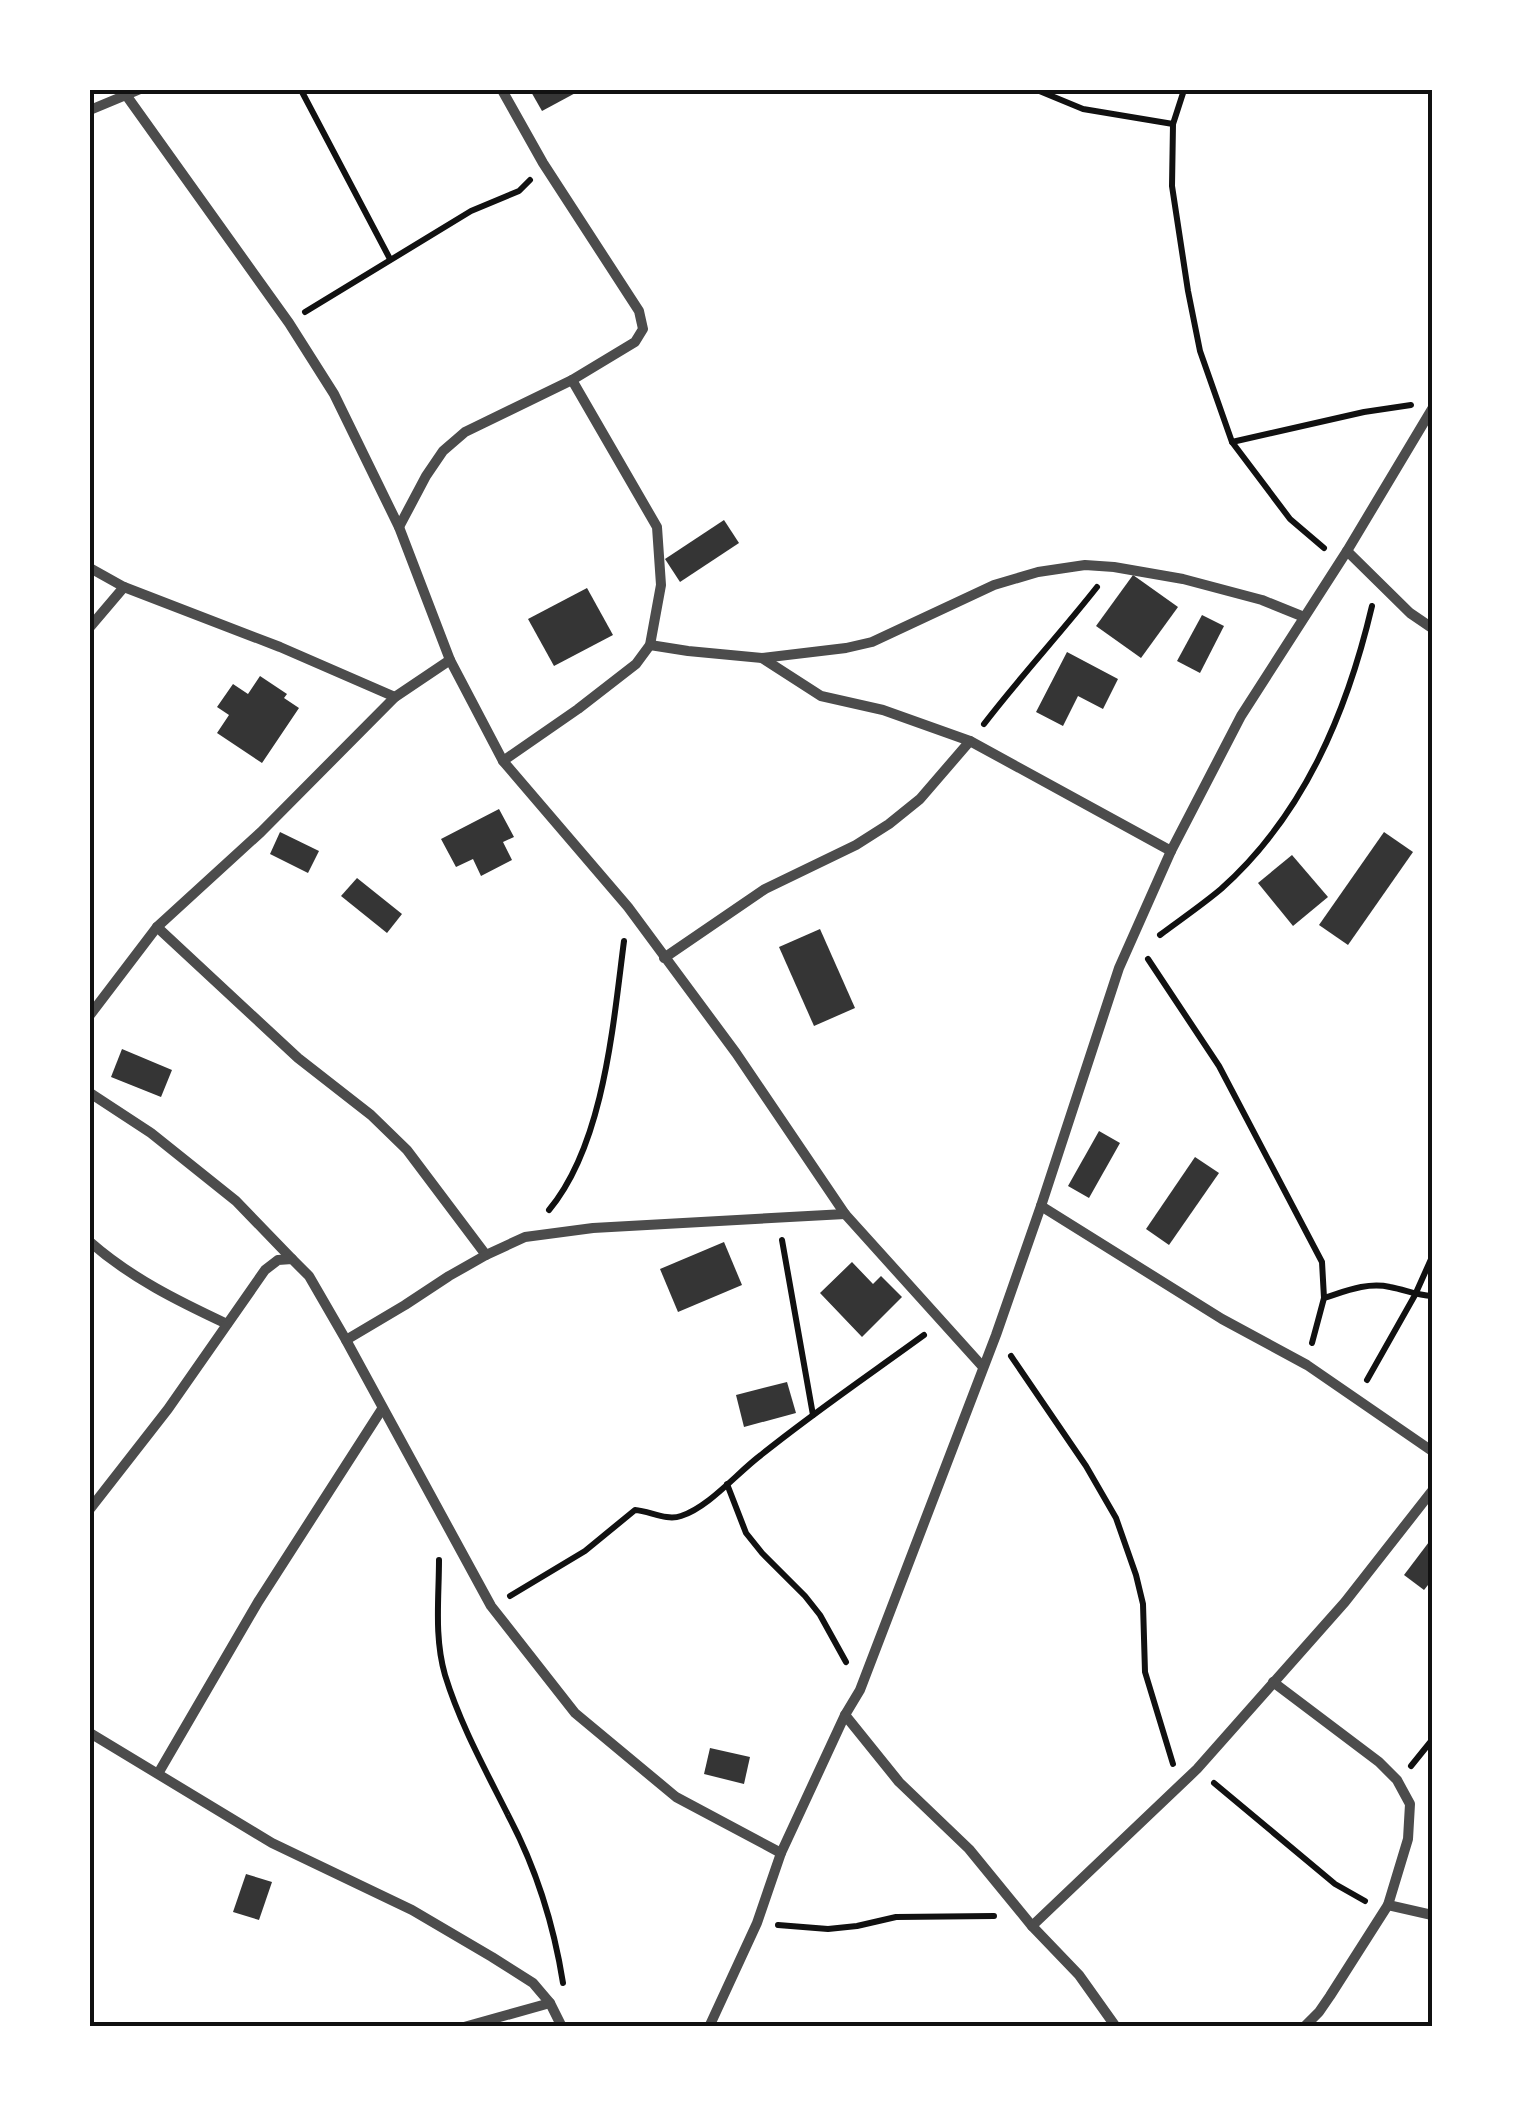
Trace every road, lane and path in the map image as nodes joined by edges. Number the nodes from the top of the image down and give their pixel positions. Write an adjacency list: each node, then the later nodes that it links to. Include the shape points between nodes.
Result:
1 (301, 90): 9 (path)
2 (502, 90): 8 (street)
3 (1037, 90): 7 (path, via 1083,108)
4 (1184, 90): 7 (path)
5 (132, 92): 6 (street); 10 (street)
6 (90, 110)
7 (1173, 124): 14 (path, via 1172,186 1188,290 1200,351)
8 (543, 163): 9 (path, via 518,191); 11 (street, via 640,311 636,342)
9 (390, 259): 10 (path)
10 (289, 322): 15 (street, via 334,394)
11 (572, 380): 15 (street, via 465,432 435,463); 25 (street, via 657,527 660,585)
12 (1415, 404): 14 (path)
13 (1432, 409): 16 (street)
14 (1232, 442): 17 (path, via 1290,519)
15 (399, 527): 27 (street)
16 (1347, 551): 17 (street); 20 (street)
17 (1340, 562): 22 (street)
18 (1114, 567): 22 (street, via 1262,600); 26 (street, via 1038,572 994,585 872,642); 29 (path)
19 (90, 568): 21 (street)
20 (1378, 581): 24 (street); 34 (path, via 1349,683 1308,782 1276,830 1222,888)
21 (124, 587): 23 (street); 28 (street)
22 (1304, 617): 31 (street, via 1241,716)
23 (90, 627)
24 (1432, 628)
25 (650, 644): 26 (street); 30 (street, via 636,664)
26 (762, 658): 29 (street, via 821,696)
27 (450, 660): 28 (street); 30 (street)
28 (395, 697): 33 (street)
29 (970, 742): 31 (street); 35 (street, via 889,824 766,889)
30 (503, 760): 32 (street)
31 (1171, 852): 36 (street)
32 (628, 907): 35 (street); 42 (path, via 598,1104 564,1192)
33 (156, 927): 37 (street); 44 (street, via 408,1150)
34 (1155, 939)
35 (664, 958): 40 (street)
36 (1119, 968): 39 (street); 49 (path, via 1142,949 1219,1066 1322,1262)
37 (90, 1015)
38 (90, 1093): 46 (street, via 236,1201)
39 (1041, 1206): 52 (street); 54 (street)
40 (845, 1214): 41 (street); 50 (street)
41 (778, 1219): 42 (street); 58 (path)
42 (526, 1238): 44 (street)
43 (90, 1242): 51 (street, via 166,1295)
44 (486, 1255): 53 (street)
45 (1432, 1257): 47 (path)
46 (292, 1259): 51 (street, via 264,1270); 53 (street)
47 (1415, 1295): 48 (path); 49 (path, via 1363,1286); 56 (path)
48 (1432, 1296)
49 (1324, 1298): 54 (path)
50 (941, 1323): 55 (street); 58 (path)
51 (227, 1324): 62 (street)
52 (996, 1334): 55 (street); 71 (path, via 1116,1518 1139,1590 1146,1672)
53 (346, 1340): 57 (street)
54 (1306, 1364): 56 (street)
55 (983, 1368): 66 (street)
56 (1356, 1399): 59 (street)
57 (382, 1409): 63 (street); 70 (street)
58 (813, 1416): 60 (path)
59 (1432, 1451)
60 (726, 1484): 64 (path, via 678,1517 635,1510 584,1551); 66 (path, via 746,1532 820,1615)
61 (1432, 1491): 65 (street)
62 (90, 1509)
63 (439, 1513): 64 (street); 78 (path, via 436,1601 444,1671 529,1861 559,1958)
64 (491, 1606): 72 (street, via 575,1713 676,1797)
65 (1274, 1682): 69 (street); 73 (street, via 1398,1780 1410,1804 1408,1840)
66 (860, 1690): 67 (street)
67 (845, 1715): 72 (street); 75 (street)
68 (90, 1733): 70 (street)
69 (1198, 1769): 71 (street); 73 (path, via 1334,1884)
70 (159, 1772): 79 (street, via 272,1842 492,1957 533,1983)
71 (1179, 1786): 77 (street)
72 (781, 1854): 76 (street)
73 (1387, 1907): 74 (street); 84 (street)
74 (1432, 1915)
75 (1024, 1916): 76 (path, via 896,1917 828,1929); 77 (street)
76 (757, 1923): 82 (street)
77 (1032, 1926): 83 (street)
78 (564, 1999)
79 (550, 2003): 80 (street); 81 (street)
80 (464, 2027)
81 (562, 2027)
82 (709, 2027)
83 (1116, 2027)
84 (1304, 2027)

